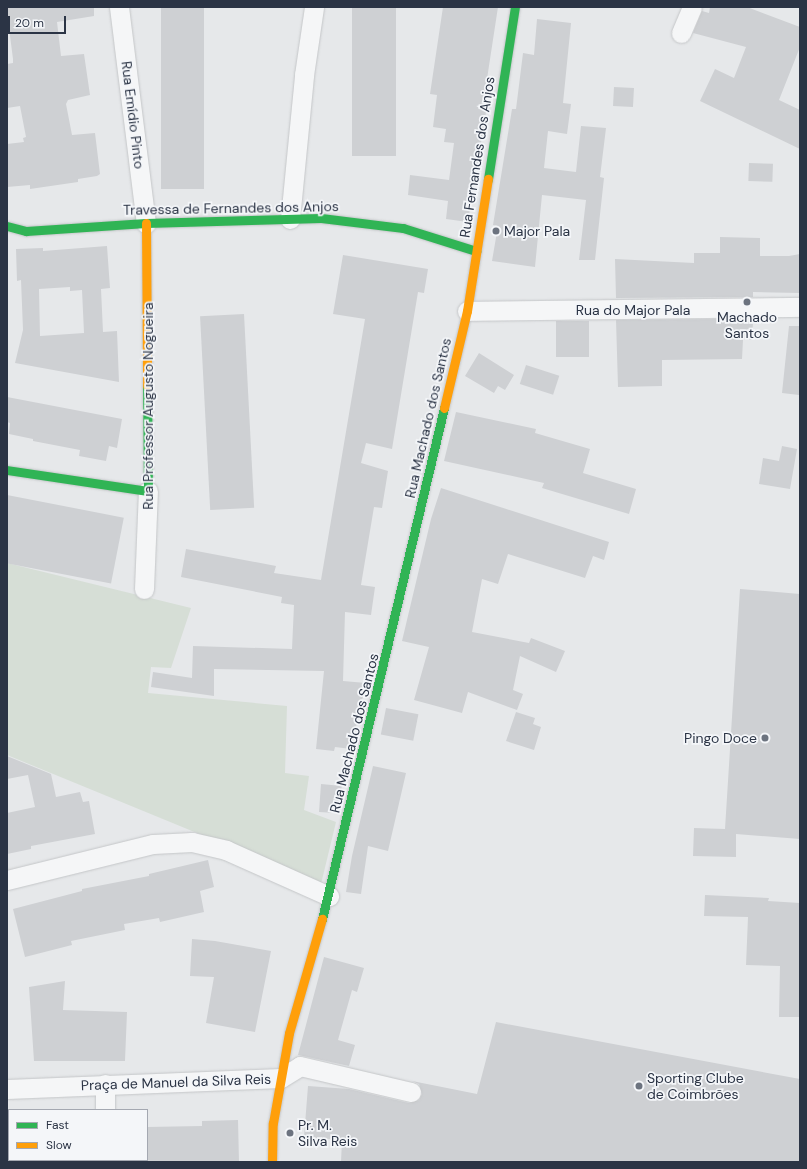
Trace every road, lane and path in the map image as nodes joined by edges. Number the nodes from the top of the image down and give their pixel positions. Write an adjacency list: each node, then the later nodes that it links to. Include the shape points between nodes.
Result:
1 (119, 7): 7 (street, Rua Emídio Pinto)
2 (314, 7): 6 (street, via 304,75)
3 (515, 7): 9 (street, Rua Fernandes dos Anjos)
4 (692, 7): 5 (street)
5 (680, 33)
6 (290, 219): 7 (street, Travessa de Fernandes dos Anjos); 9 (street, Travessa de Fernandes dos Anjos, via 362,221 403,228)
7 (146, 222): 8 (street, Travessa de Fernandes dos Anjos, via 26,231); 13 (street, Rua Professor Augusto Nogueira)
8 (7, 226)
9 (476, 251): 11 (street, Rua Fernandes dos Anjos)
10 (800, 308): 11 (street, Rua do Major Pala)
11 (467, 311): 16 (street, Rua Machado dos Santos)
12 (7, 470): 13 (street)
13 (148, 491): 14 (street, Rua Professor Augusto Nogueira)
14 (144, 589)
15 (7, 880): 16 (street, via 153,844 192,842 226,850)
16 (329, 896): 17 (street, Rua Machado dos Santos, via 289,1033)
17 (281, 1078): 18 (street, Praça de Manuel da Silva Reis); 20 (street, Praça de Manuel da Silva Reis, via 300,1066); 22 (street, Rua Machado dos Santos, via 274,1123)
18 (105, 1084): 19 (street, Praça de Manuel da Silva Reis); 21 (street)
19 (7, 1089)
20 (411, 1092)
21 (106, 1109)
22 (272, 1162)

